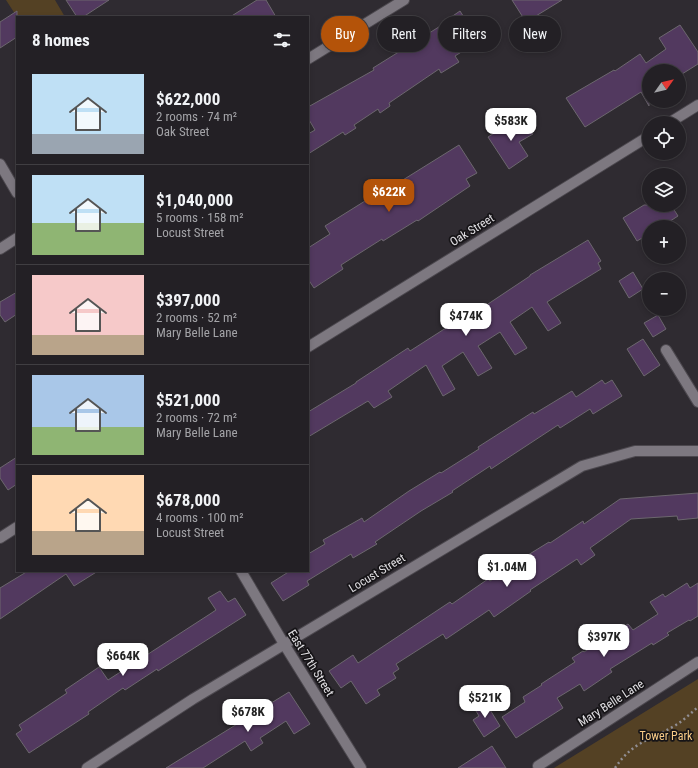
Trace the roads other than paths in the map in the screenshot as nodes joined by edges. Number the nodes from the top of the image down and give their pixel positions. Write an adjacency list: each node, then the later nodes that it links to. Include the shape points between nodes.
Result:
1 (404, 0): 2 (street)
2 (309, 58)
3 (698, 105): 4 (street)
4 (680, 116)
5 (642, 140): 10 (street, Oak Street)
6 (0, 164): 7 (street)
7 (16, 191)
8 (16, 239): 9 (street)
9 (0, 249)
10 (309, 346)
11 (666, 350): 12 (street)
12 (698, 402)
13 (698, 452): 17 (street, Locust Street, via 635,451 582,466)
14 (16, 528): 15 (street)
15 (0, 538)
16 (242, 572): 17 (street, East 77th Street)
17 (284, 644): 20 (street, Locust Street); 21 (street, East 77th Street)
18 (698, 662): 19 (street, Mary Belle Lane)
19 (538, 766)
20 (87, 768)
21 (360, 768)

